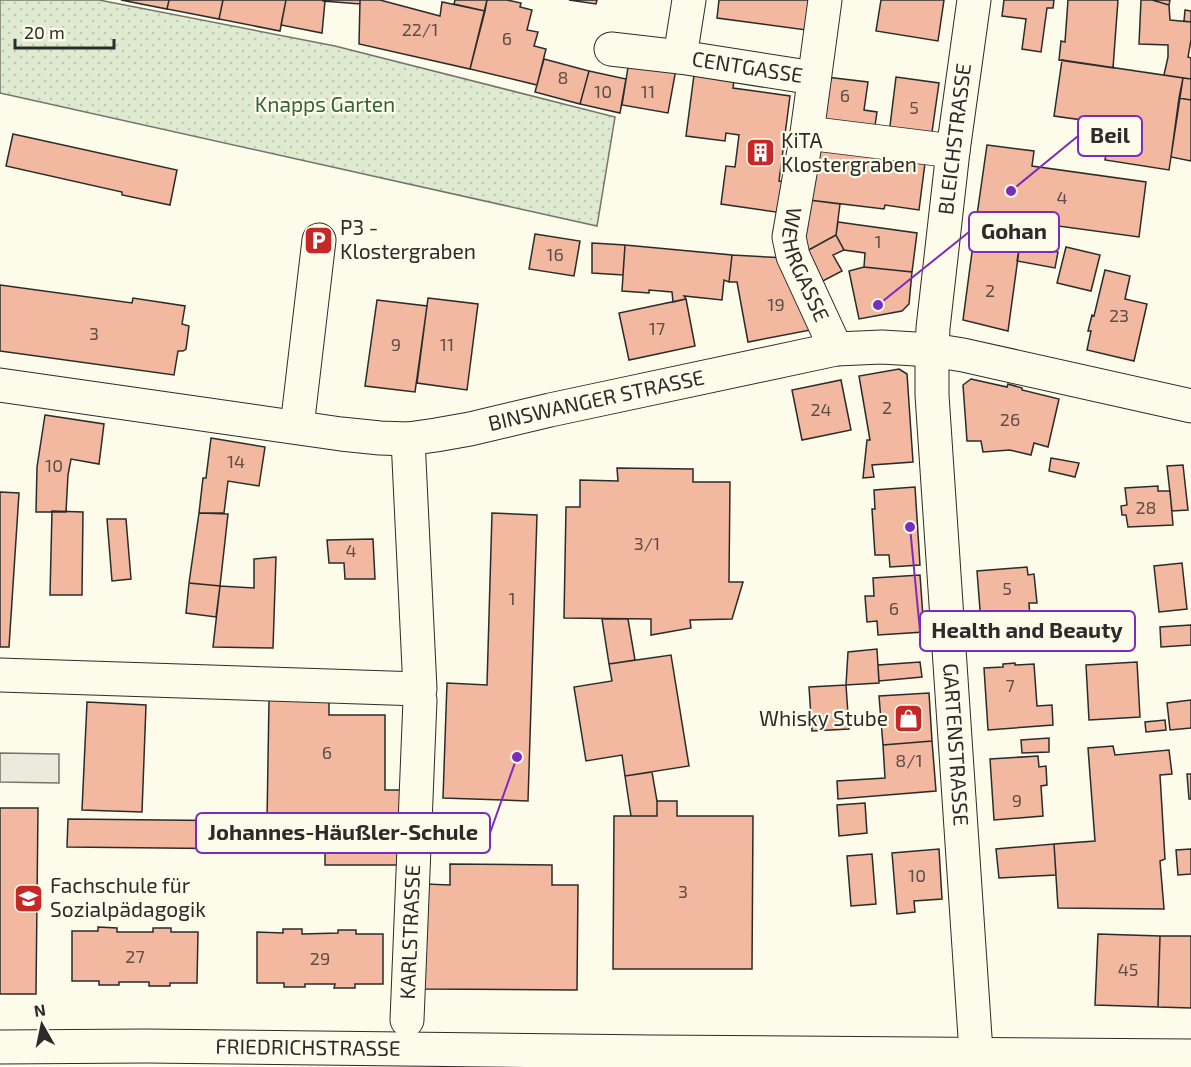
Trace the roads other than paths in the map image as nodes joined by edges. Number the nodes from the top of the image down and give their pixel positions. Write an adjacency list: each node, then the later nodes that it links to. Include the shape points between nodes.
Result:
1 (689, 0): 5 (main road, CENTGASSE)
2 (825, 0): 6 (main road, WEHRGASSE)
3 (974, 0): 8 (main road, BLEICHSTRASSE)
4 (611, 49): 5 (main road, CENTGASSE)
5 (680, 57): 6 (main road, CENTGASSE)
6 (814, 78): 7 (main road, WEHRGASSE)
7 (807, 133): 8 (main road); 10 (main road, WEHRGASSE, via 789,237 793,256)
8 (953, 151): 11 (main road, BLEICHSTRASSE)
9 (319, 240): 14 (main road)
10 (836, 349): 11 (main road, BINSWANGER STRASSE, via 882,346); 15 (main road, BINSWANGER STRASSE)
11 (932, 350): 13 (main road, BINSWANGER STRASSE); 22 (main road, GARTENSTRASSE)
12 (0, 385): 14 (main road, BINSWANGER STRASSE)
13 (1191, 406)
14 (297, 427): 15 (main road, BINSWANGER STRASSE)
15 (408, 439): 17 (main road, KARLSTRASSE)
16 (0, 675): 17 (main road)
17 (420, 694): 18 (main road, KARLSTRASSE)
18 (407, 1020)
19 (0, 1047): 21 (main road, FRIEDRICHSTRASSE, via 146,1046)
20 (1191, 1056): 22 (main road, FRIEDRICHSTRASSE)
21 (488, 1058): 22 (main road, FRIEDRICHSTRASSE)
22 (976, 1060)

